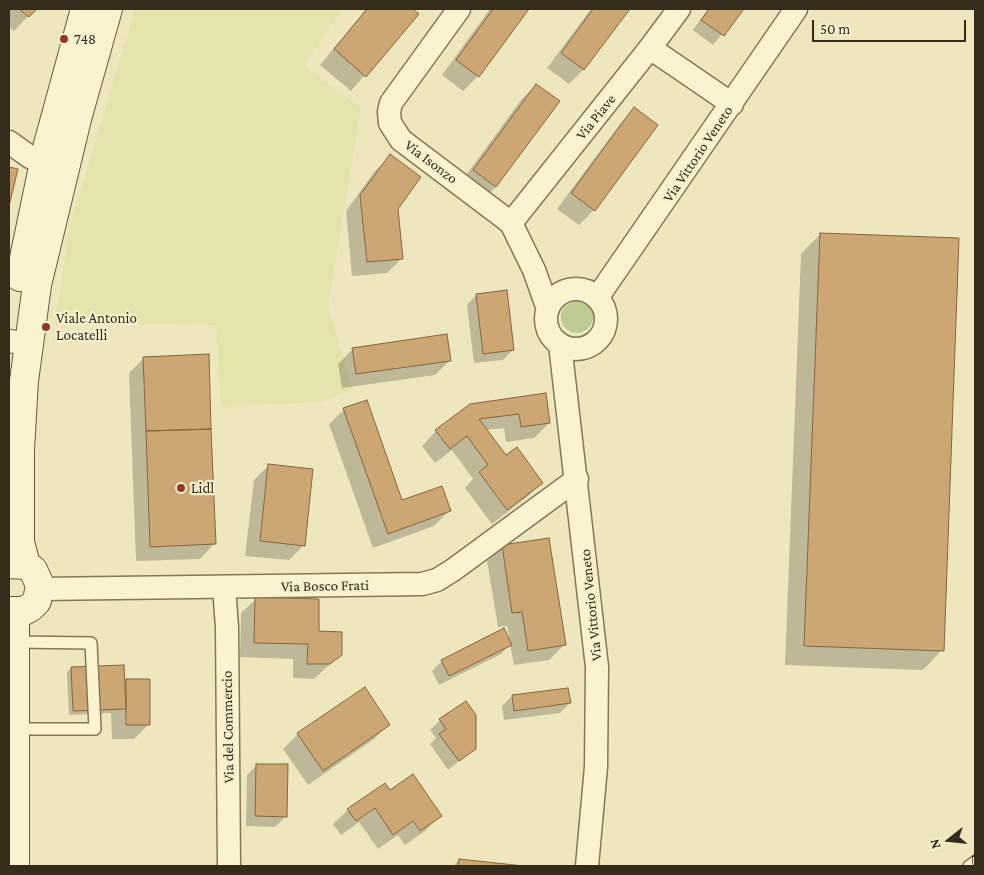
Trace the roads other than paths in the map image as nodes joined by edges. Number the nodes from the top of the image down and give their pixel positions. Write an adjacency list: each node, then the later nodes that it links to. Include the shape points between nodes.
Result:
1 (85, 9): 9 (street)
2 (108, 9): 9 (street)
3 (459, 9): 10 (street, Via Isonzo, via 391,104 389,118 401,140)
4 (679, 9): 6 (street, Via Piave)
5 (796, 9): 7 (street, Via Vittorio Veneto)
6 (650, 48): 7 (street); 10 (street, Via Piave)
7 (732, 104): 11 (street, Via Vittorio Veneto)
8 (9, 142): 9 (street, via 30,157)
9 (54, 166): 14 (street, via 23,258)
10 (511, 223): 12 (street, Via Isonzo, via 534,270)
11 (597, 298): 12 (street, via 580,289 570,290 560,293); 13 (street, via 606,316 602,334 587,347 568,348)
12 (548, 309): 13 (street, via 547,329)
13 (560, 344): 15 (street, Via Vittorio Veneto)
14 (14, 346): 16 (street, via 20,450)
15 (577, 479): 17 (street, Via Bosco Frati, via 443,576 430,582 416,585); 25 (street, Via Vittorio Veneto, via 598,681 597,760)
16 (18, 564): 18 (street, via 38,577)
17 (224, 587): 18 (street, Via Bosco Frati); 24 (street, Via del Commercio)
18 (40, 589): 19 (street, via 37,601 31,607)
19 (12, 612): 20 (street)
20 (16, 642): 21 (street); 21 (lane, via 92,643 95,729)
21 (16, 730): 23 (street)
22 (975, 862): 26 (lane)
23 (16, 866)
24 (229, 866)
25 (587, 866)
26 (969, 866)

